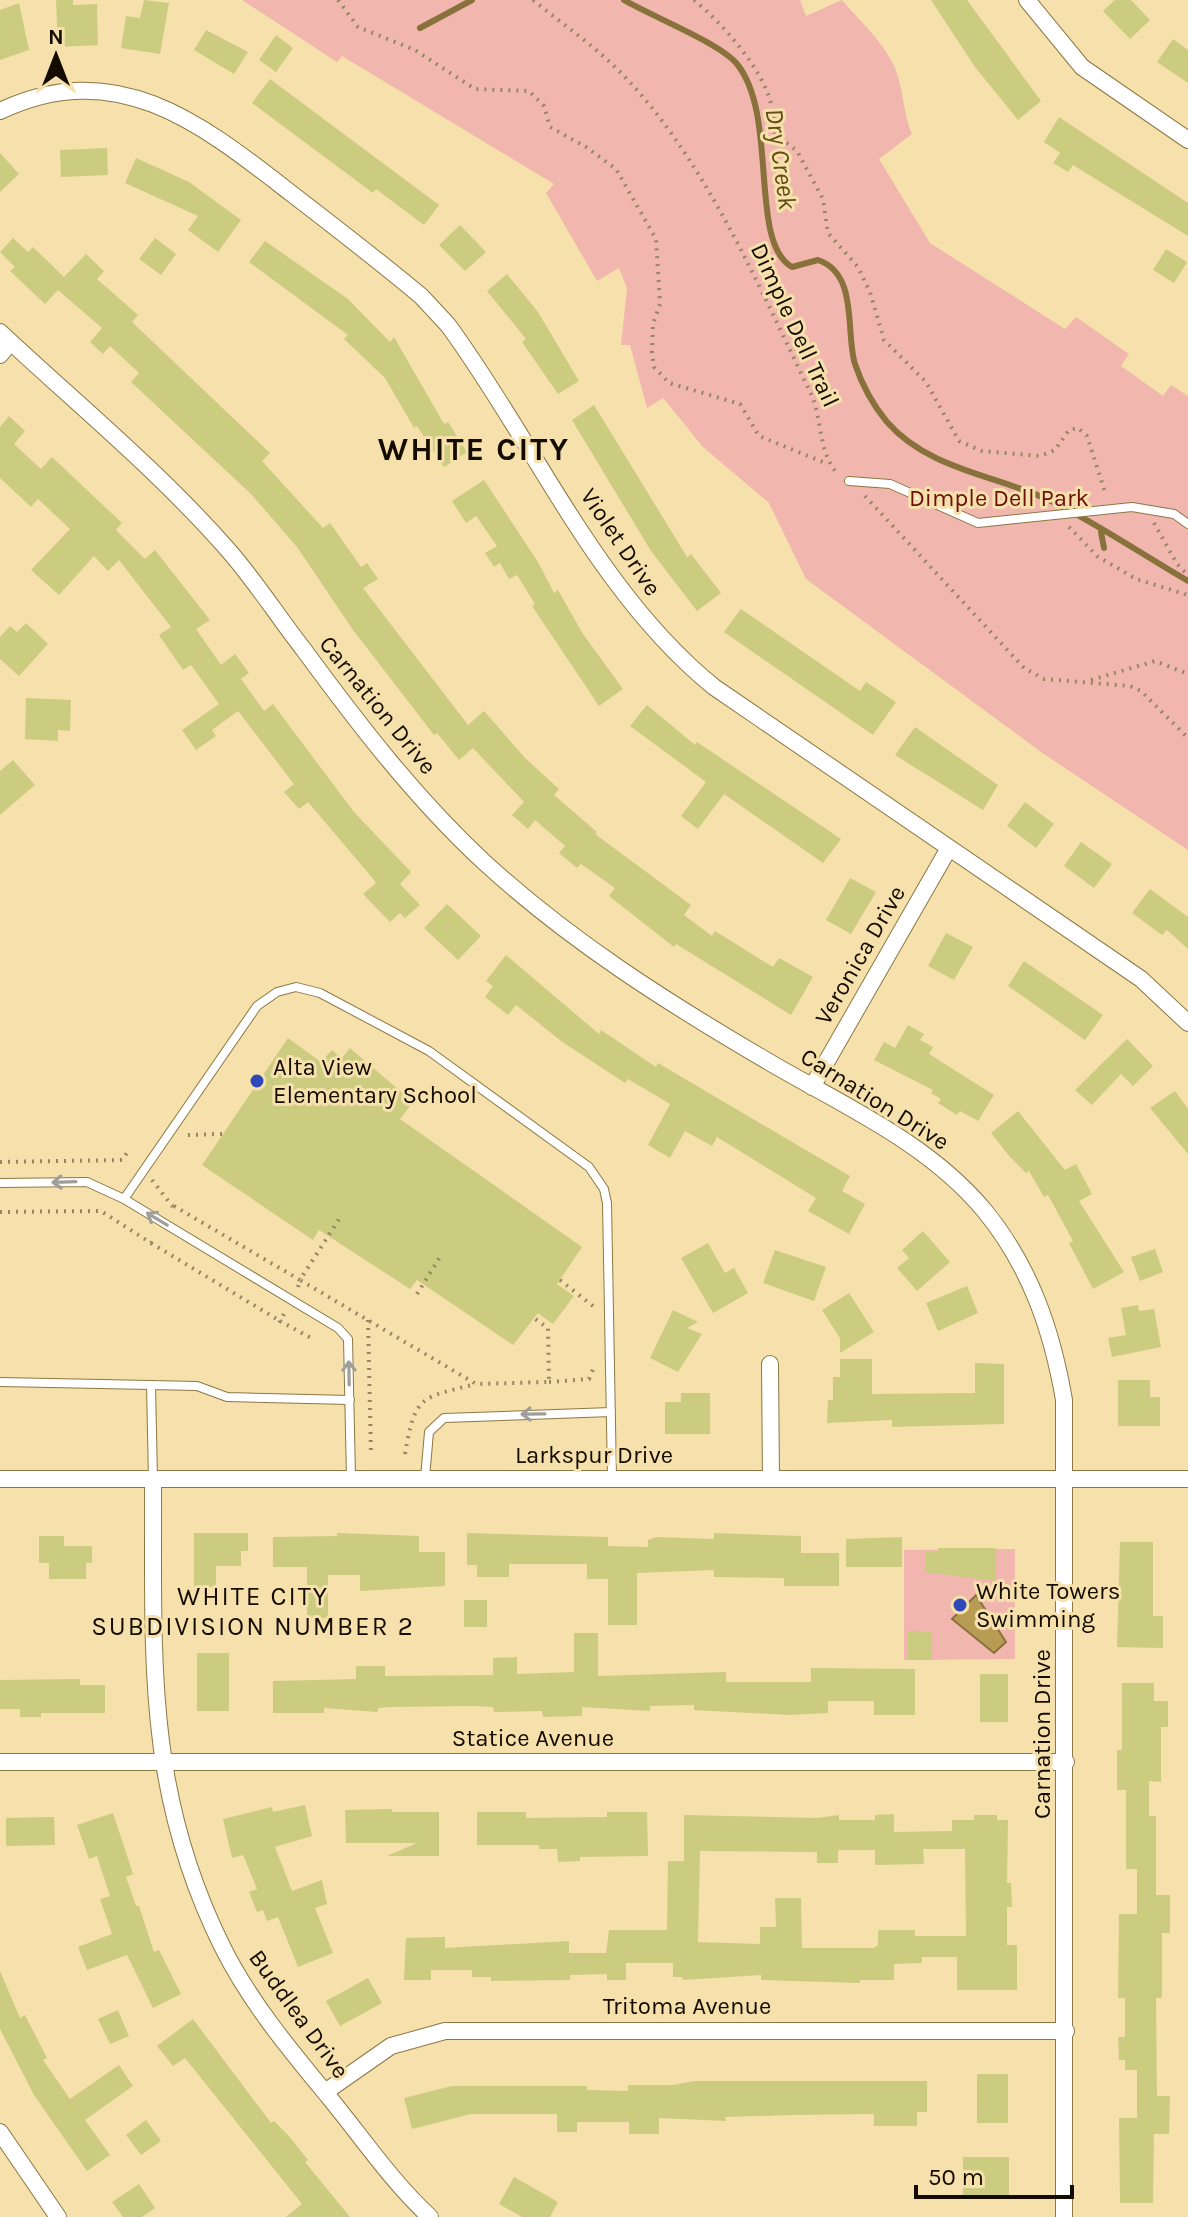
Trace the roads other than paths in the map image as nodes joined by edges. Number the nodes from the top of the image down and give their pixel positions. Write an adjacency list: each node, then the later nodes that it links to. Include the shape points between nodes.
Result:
1 (1027, 0): 3 (street, via 1082,67)
2 (0, 111): 7 (street, Violet Drive, via 48,95 90,91 133,96 178,112 268,175 421,296 448,325 624,594 680,659)
3 (1188, 140)
4 (3, 343): 9 (street, Carnation Drive, via 171,490 231,553 355,719 484,861 568,933 673,1006)
5 (849, 481): 6 (lane, via 890,484 978,523 1138,508 1174,514)
6 (1188, 524)
7 (949, 848): 8 (street, Violet Drive, via 1141,979); 9 (street, Veronica Drive)
8 (1188, 1023)
9 (812, 1087): 23 (street, Carnation Drive, via 902,1138 945,1170 984,1210 1014,1253 1038,1297 1055,1348 1064,1400)
10 (0, 1183): 11 (lane, one-way to 10, via 87,1182)
11 (124, 1199): 15 (lane, one-way to 11, via 348,1339 338,1328); 16 (lane, via 257,1006 296,987 320,993 429,1051 589,1167 607,1203)
12 (770, 1364): 22 (street)
13 (0, 1382): 14 (lane)
14 (151, 1385): 15 (lane, via 197,1386 227,1397); 18 (lane)
15 (350, 1400): 19 (lane)
16 (611, 1412): 20 (lane, one-way to 20, via 444,1418 429,1432); 21 (lane)
17 (0, 1479): 18 (street, Larkspur Drive)
18 (153, 1479): 19 (street, Larkspur Drive); 26 (street, Buddlea Drive, via 154,1660)
19 (351, 1479): 20 (street, Larkspur Drive)
20 (425, 1479): 21 (street, Larkspur Drive)
21 (612, 1479): 22 (street, Larkspur Drive)
22 (771, 1479): 23 (street, Larkspur Drive)
23 (1065, 1479): 24 (street, Larkspur Drive); 27 (street, Carnation Drive)
24 (1188, 1479)
25 (0, 1762): 26 (street, Statice Avenue)
26 (161, 1762): 27 (street, Statice Avenue); 29 (street, Buddlea Drive, via 187,1863 224,1951 271,2025)
27 (1066, 1762): 28 (street, Carnation Drive)
28 (1066, 2031): 29 (street, Tritoma Avenue, via 445,2031 391,2046); 33 (street, Carnation Drive)
29 (325, 2092): 32 (street, Buddlea Drive)
30 (0, 2132): 31 (street)
31 (58, 2217)
32 (430, 2217)
33 (1064, 2217)

